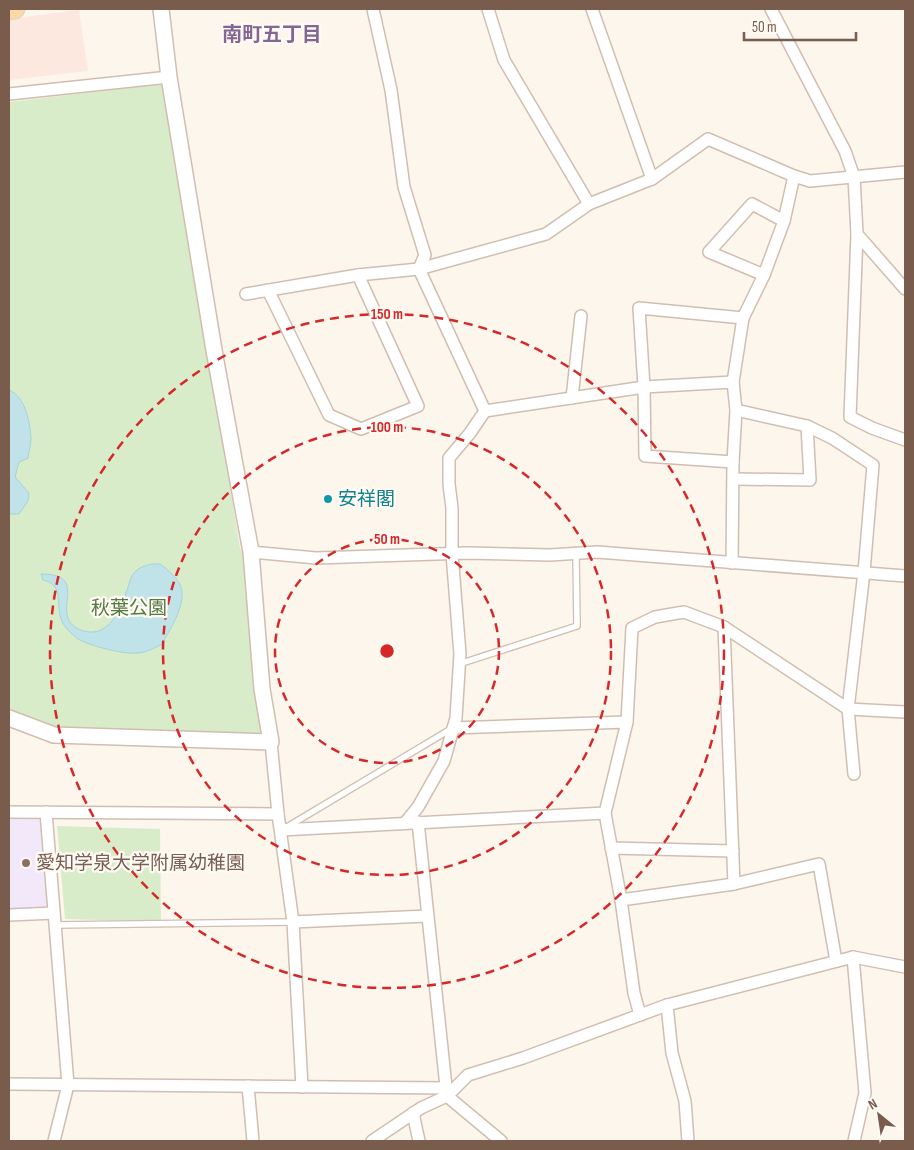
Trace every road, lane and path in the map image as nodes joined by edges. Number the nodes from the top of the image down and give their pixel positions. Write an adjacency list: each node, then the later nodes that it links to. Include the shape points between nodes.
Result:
1 (15, 9): 7 (main road)
2 (161, 9): 8 (street)
3 (373, 9): 17 (street, via 391,90 404,188 425,255)
4 (488, 9): 14 (street, via 504,60)
5 (592, 9): 13 (street)
6 (771, 9): 12 (street, via 845,151)
7 (9, 10)
8 (169, 77): 9 (street); 34 (street)
9 (9, 94)
10 (905, 172): 12 (street)
11 (794, 176): 12 (street, via 810,181); 13 (street, via 708,139); 15 (street)
12 (854, 177): 16 (street)
13 (652, 179): 14 (street)
14 (589, 204): 17 (street, via 546,234)
15 (784, 221): 19 (street); 19 (street, via 752,204 709,252)
16 (857, 234): 20 (street); 31 (street, via 850,416)
17 (419, 269): 18 (street); 29 (street)
18 (358, 275): 21 (street); 21 (street, via 418,406 361,429 329,416)
19 (764, 275): 24 (street)
20 (905, 289)
21 (268, 290): 22 (street)
22 (246, 294)
23 (581, 316): 27 (street)
24 (743, 318): 25 (street); 26 (street, via 639,308)
25 (733, 382): 26 (street); 28 (street)
26 (644, 387): 27 (street); 32 (street, via 645,456)
27 (572, 398): 29 (street)
28 (736, 410): 30 (street); 32 (street)
29 (485, 411): 35 (street, via 449,458)
30 (807, 426): 33 (street, via 810,480); 38 (street, via 873,465)
31 (905, 440)
32 (733, 462): 33 (street)
33 (734, 479): 37 (street)
34 (251, 552): 35 (street, via 316,558); 47 (street, via 262,689)
35 (452, 554): 36 (street); 41 (street)
36 (576, 554): 37 (street, via 597,552); 41 (lane, via 576,626)
37 (732, 563): 38 (street)
38 (864, 572): 39 (street); 42 (street)
39 (905, 576)
40 (724, 626): 42 (street); 45 (street, via 684,612 656,617 632,628); 57 (street)
41 (459, 664): 46 (street)
42 (848, 709): 43 (street); 48 (street)
43 (905, 712)
44 (9, 718): 47 (street, via 54,735)
45 (627, 722): 46 (street); 51 (street)
46 (453, 728): 54 (street, via 444,761 418,807); 55 (lane)
47 (271, 742): 52 (street)
48 (854, 774)
49 (9, 812): 50 (street)
50 (46, 812): 52 (street); 60 (street)
51 (605, 813): 53 (street); 56 (street)
52 (278, 814): 55 (street)
53 (418, 822): 54 (street); 62 (street)
54 (404, 823): 55 (street)
55 (281, 830): 63 (street)
56 (611, 848): 57 (street); 59 (street)
57 (733, 850): 58 (street)
58 (734, 884): 59 (street); 66 (street, via 819,864)
59 (621, 900): 69 (street)
60 (54, 913): 61 (street); 64 (street)
61 (9, 915)
62 (427, 916): 63 (street); 74 (street)
63 (293, 922): 64 (lane); 73 (street)
64 (56, 925): 71 (street)
65 (853, 957): 66 (street); 67 (street); 82 (street, via 865,1093)
66 (836, 961): 68 (street)
67 (905, 967)
68 (667, 1005): 69 (street); 81 (street, via 672,1053 685,1101)
69 (640, 1015): 74 (street, via 468,1076)
70 (9, 1084): 71 (street)
71 (68, 1085): 72 (street); 76 (street)
72 (248, 1086): 73 (street); 77 (street)
73 (302, 1087): 74 (street)
74 (447, 1092): 75 (street); 80 (street)
75 (413, 1113): 78 (street); 79 (street)
76 (54, 1141)
77 (253, 1141)
78 (372, 1141)
79 (419, 1141)
80 (501, 1141)
81 (688, 1141)
82 (854, 1141)

